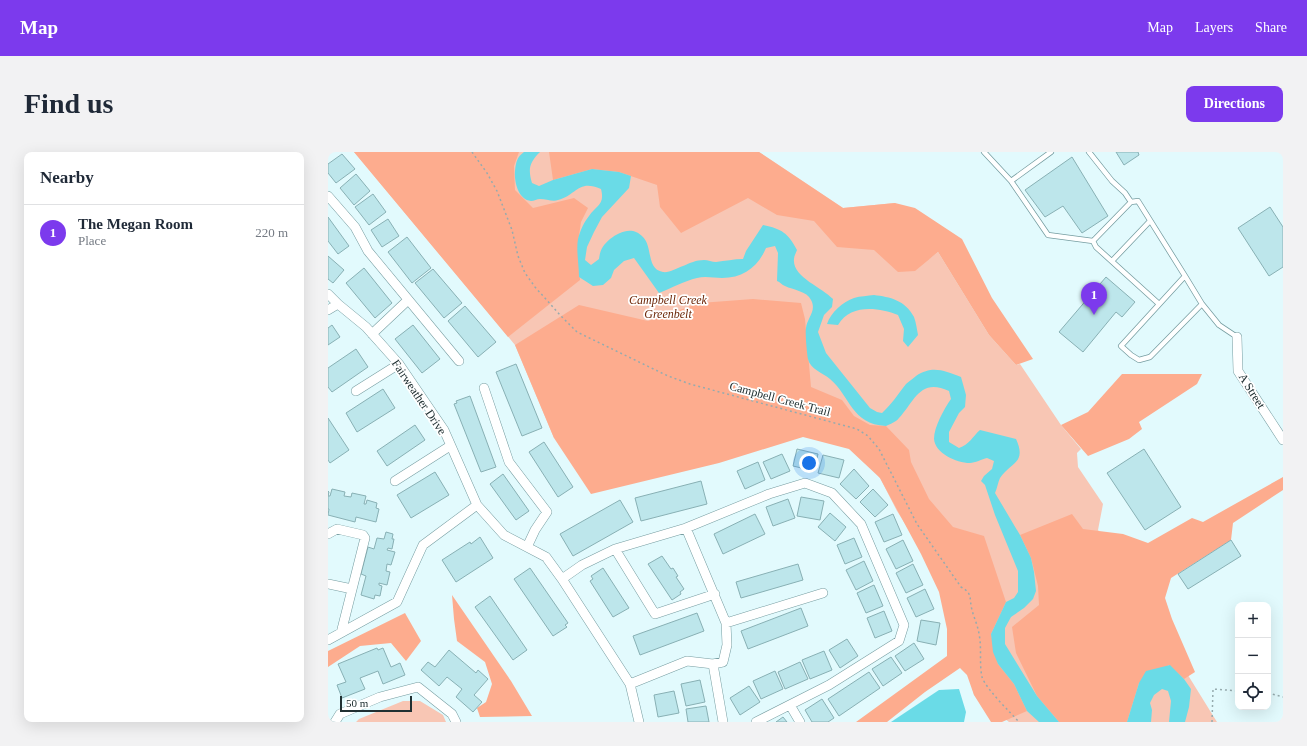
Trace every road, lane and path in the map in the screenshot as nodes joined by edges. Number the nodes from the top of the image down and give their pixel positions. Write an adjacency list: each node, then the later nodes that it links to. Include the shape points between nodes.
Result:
1 (472, 152): 52 (path, Campbell Creek Trail, via 497,191 525,273 534,287 577,332 690,384 857,429 868,436 879,448 917,524 961,587 968,590 979,634 983,679)
2 (984, 152): 5 (lane)
3 (1051, 152): 5 (lane)
4 (1089, 152): 7 (lane)
5 (1011, 181): 9 (lane, via 1048,235)
6 (328, 196): 13 (street, via 355,227 368,251)
7 (1131, 202): 8 (lane, via 1138,201); 9 (lane)
8 (1150, 221): 10 (lane); 11 (lane)
9 (1094, 241): 10 (lane, via 1096,247)
10 (1112, 261): 15 (lane)
11 (1185, 276): 15 (lane); 16 (lane)
12 (328, 294): 14 (street, Fairweather Drive)
13 (408, 300): 18 (street); 20 (street)
14 (338, 304): 17 (street); 18 (street, Fairweather Drive)
15 (1159, 304): 16 (lane, via 1121,346 1139,360 1150,357)
16 (1202, 304): 19 (lane, via 1219,325)
17 (328, 310)
18 (372, 334): 21 (street, Fairweather Drive)
19 (1237, 337): 24 (street, A Street, via 1238,372)
20 (459, 361)
21 (399, 364): 23 (street); 25 (street, Fairweather Drive, via 444,430)
22 (484, 388): 30 (street, via 509,462 547,512)
23 (356, 391)
24 (1283, 440)
25 (450, 446): 26 (street); 27 (street, Fairweather Drive)
26 (395, 481)
27 (477, 506): 30 (street, Fairweather Drive, via 504,535); 38 (street, via 423,545 397,602)
28 (686, 528): 31 (street); 36 (street); 45 (street, via 769,494 805,483 832,493 861,524 904,625 899,641 829,685)
29 (328, 534): 34 (street, via 337,529 363,535 365,538)
30 (527, 548): 32 (street, Fairweather Drive, via 546,557)
31 (615, 549): 32 (street, via 582,565); 36 (street, via 655,614)
32 (562, 579): 41 (street, Fairweather Drive)
33 (328, 584): 34 (street)
34 (352, 590): 38 (street)
35 (824, 593): 37 (street)
36 (714, 594): 37 (street)
37 (726, 623): 40 (street, via 727,645 723,662)
38 (341, 633): 39 (street)
39 (328, 640)
40 (713, 664): 41 (street, via 688,661); 49 (street)
41 (630, 684): 48 (street, Fairweather Drive)
42 (1235, 691): 53 (path, via 1213,689)
43 (1271, 694): 44 (path)
44 (1283, 697)
45 (790, 705): 50 (street); 51 (street)
46 (335, 722): 47 (street, via 340,714 380,697 418,686 452,714)
47 (456, 722)
48 (639, 722)
49 (723, 722)
50 (756, 722)
51 (800, 722)
52 (1019, 722)
53 (1212, 722)

